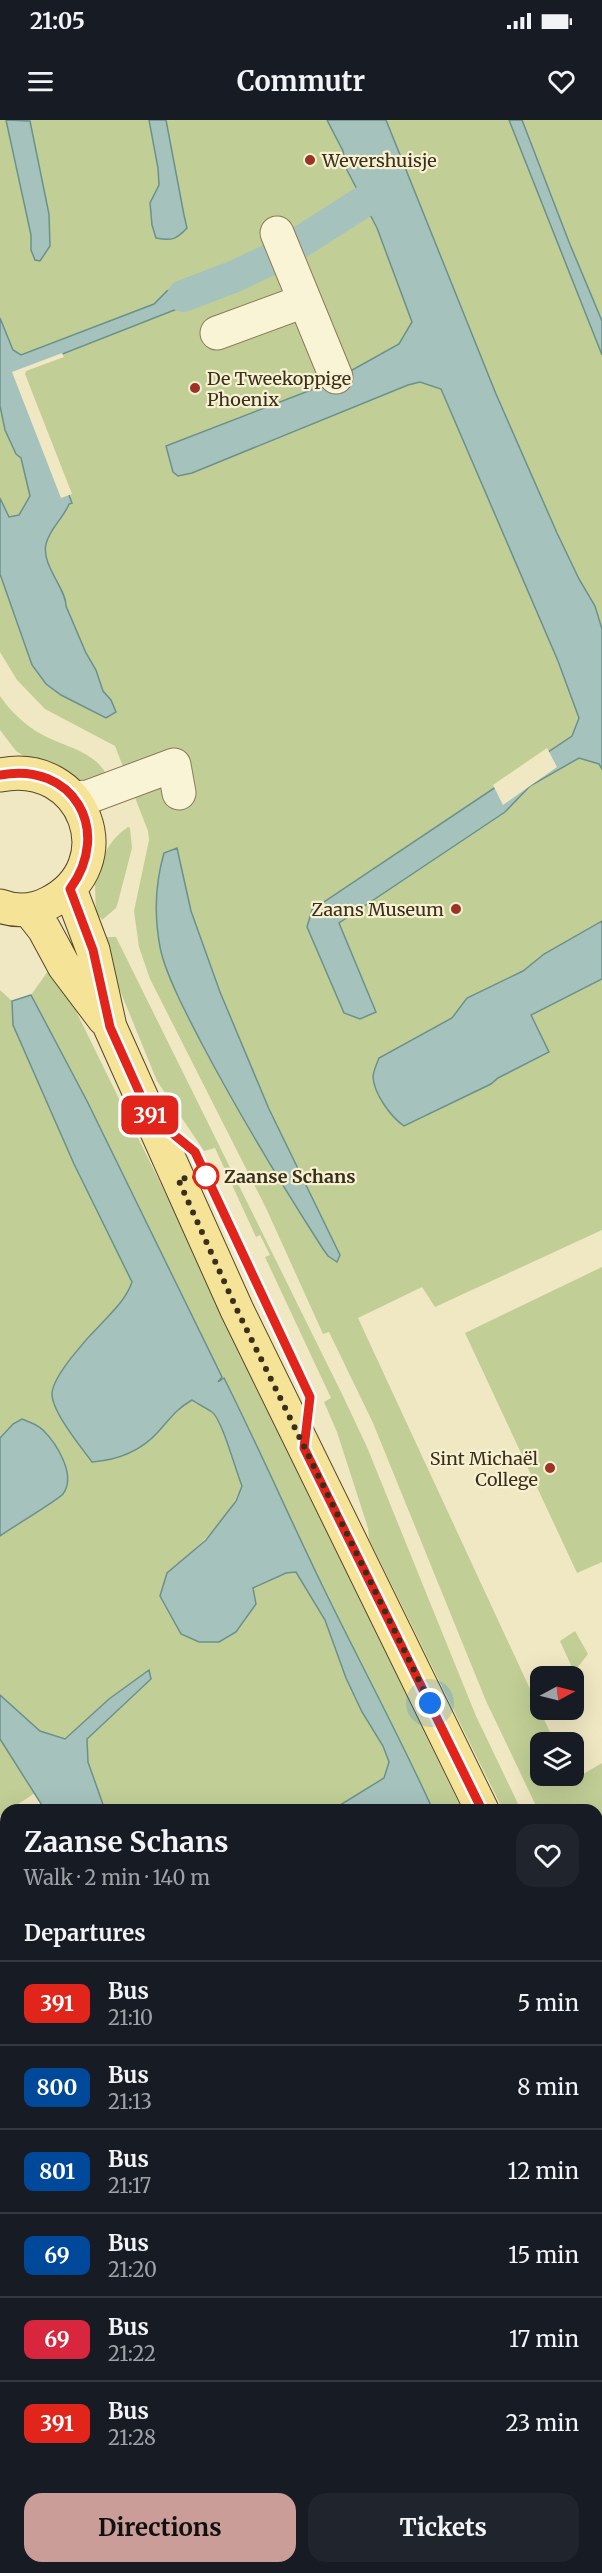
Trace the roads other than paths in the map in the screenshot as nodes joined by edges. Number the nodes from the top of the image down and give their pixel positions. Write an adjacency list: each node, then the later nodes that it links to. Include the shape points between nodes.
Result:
1 (276, 233): 2 (street)
2 (304, 301): 3 (street); 4 (street)
3 (217, 333)
4 (336, 377)
5 (4, 766): 7 (main road, via 57,783)
6 (177, 779): 7 (street)
7 (74, 798): 8 (main road, via 89,836 81,873)
8 (70, 889): 9 (main road, via 57,899); 10 (main road, via 93,950)
9 (14, 908): 10 (main road, via 44,929 64,966)
10 (110, 1027): 11 (main road, via 237,1310)
11 (479, 1804)

